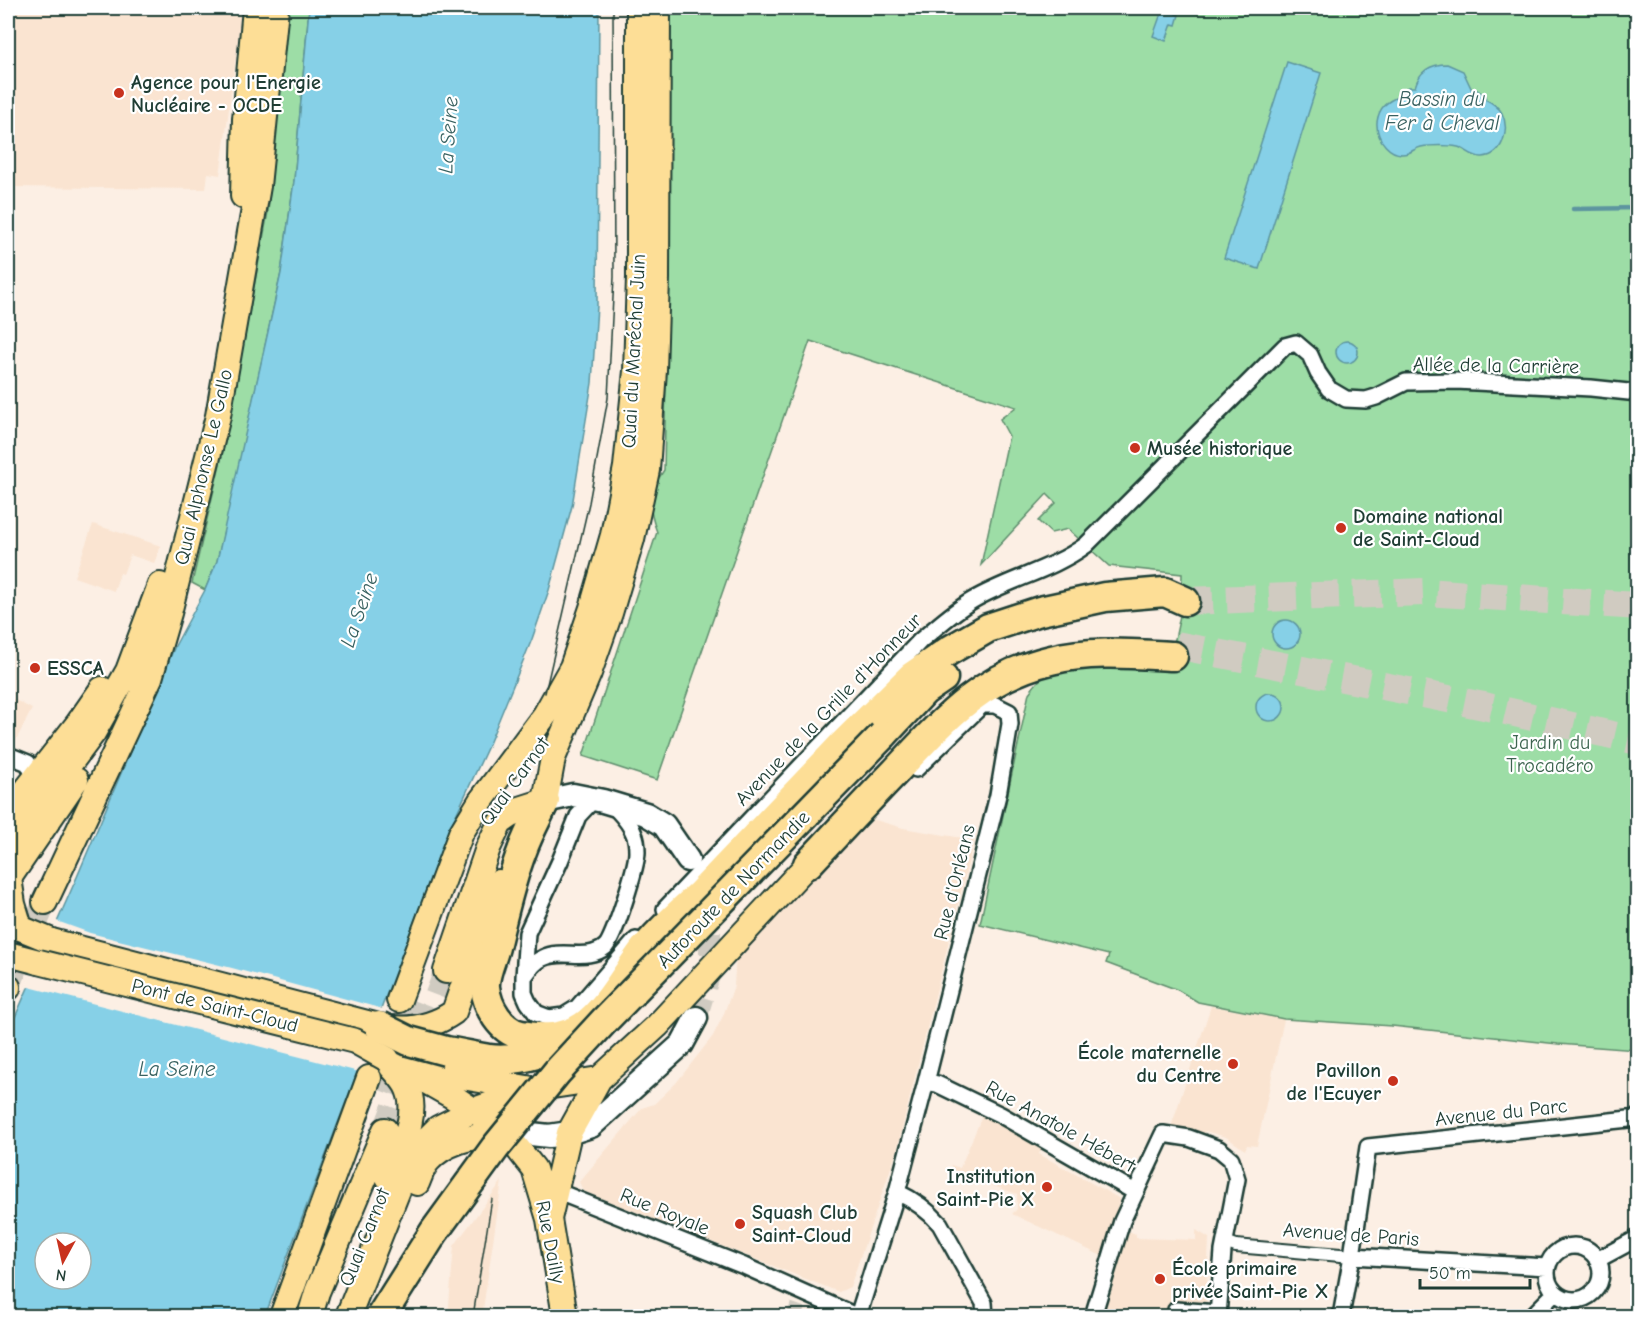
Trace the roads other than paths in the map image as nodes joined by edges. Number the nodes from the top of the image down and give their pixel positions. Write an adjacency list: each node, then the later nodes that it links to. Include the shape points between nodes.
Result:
1 (255, 8): 7 (main road, Quai Alphonse Le Gallo, via 245,119 244,190 204,413 160,587)
2 (276, 8): 7 (main road, Quai Alphonse Le Gallo, via 260,175 220,404)
3 (639, 8): 9 (main road, Quai du Maréchal Juin, via 639,289 626,467 613,535 592,608 572,667)
4 (658, 8): 8 (main road, Quai du Maréchal Juin, via 657,278 647,470 632,539)
5 (1310, 355): 6 (street, Allée de la Carrière, via 1323,382 1346,399 1366,400 1406,382 1456,381); 25 (street, Avenue de la Grille d'Honneur, via 1296,343 1286,346 1086,545 1059,562 974,599 921,640 702,868 577,1008 564,1016 549,1018 536,1013 524,993)
6 (1638, 393)
7 (160, 614): 12 (main road); 16 (main road, Quai Alphonse Le Gallo, via 93,733); 19 (main road, via 139,675 104,741); 21 (main road, Quai Alphonse Le Gallo, via 150,678)
8 (589, 673): 9 (main road, Quai Carnot, via 490,810 473,840 407,998 460,833); 13 (main road, via 553,758)
9 (545, 715)
10 (889, 740): 18 (highway, Autoroute de Normandie, via 968,682 1004,661 1048,646 1109,639 1175,651 1110,652 1052,660 1010,674 974,694 946,717); 20 (highway, Autoroute de Normandie, via 924,692 996,646 1044,627 1107,611 1185,601 1165,592 1094,599 988,628 950,650 912,676); 56 (highway, Autoroute de Normandie, bridge, via 557,1072 440,1223); 57 (highway, Autoroute de Normandie, via 569,1083 459,1224)
11 (8, 755): 12 (street, via 28,763)
12 (35, 778): 15 (main road)
13 (545, 801): 14 (main road, via 573,795); 20 (highway, via 518,861 485,986 497,1019 515,1034 552,1038 583,1026 646,948); 24 (main road, Quai Carnot, via 520,809 500,823); 27 (main road, Pont de Saint-Cloud, via 523,823 511,847 454,1012 415,1029)
14 (602, 801): 17 (main road, via 646,814 664,825); 25 (street, Avenue de la Grille d'Honneur, via 585,807 575,822 527,933); 25 (street, via 627,822 637,853 610,940 590,955 557,953 542,958)
15 (8, 813)
16 (8, 846)
17 (688, 860)
18 (808, 864): 29 (main road, via 657,1026); 30 (street, Rue d'Orléans, via 878,806 982,705 995,705 1009,712 998,795)
19 (8, 879): 22 (main road, via 13,904)
20 (700, 894): 27 (highway, bridge, via 604,1018 569,1044 525,1057 490,1059 409,1041)
21 (45, 902)
22 (10, 942): 23 (main road)
23 (46, 951): 27 (main road, Pont de Saint-Cloud); 28 (main road, Pont de Saint-Cloud, bridge, via 355,1041)
24 (446, 971)
25 (524, 977)
26 (696, 1018): 36 (main road, via 682,1044 591,1126)
27 (379, 1026)
28 (387, 1059): 31 (main road); 32 (main road, Pont de Saint-Cloud); 53 (main road, Quai Carnot, via 406,1085 411,1118)
29 (599, 1079): 31 (main road); 36 (main road)
30 (926, 1082): 39 (street, Rue d'Orléans); 40 (street, Rue Anatole Hébert, via 1001,1115)
31 (533, 1089): 32 (main road, Quai Carnot)
32 (474, 1110): 35 (main road, Pont de Saint-Cloud); 54 (main road, Quai Carnot, via 438,1128 419,1147 406,1170)
33 (1638, 1118): 44 (street, Avenue du Parc, via 1368,1147)
34 (385, 1130): 52 (main road, Quai Carnot)
35 (504, 1131): 36 (main road, via 549,1136); 37 (main road, Pont de Saint-Cloud); 55 (main road, Quai Carnot, via 466,1138 427,1161)
36 (569, 1133): 38 (main road)
37 (534, 1169): 41 (main road, Rue Dailly)
38 (556, 1191): 41 (main road); 59 (street, Rue Royale, via 801,1298)
39 (897, 1192): 59 (street, Rue d'Orléans); 60 (street, via 913,1200 940,1224 984,1303)
40 (1135, 1192): 43 (street, Rue Anatole Hébert, via 1163,1134 1219,1149 1231,1160 1238,1179); 61 (street, via 1122,1221)
41 (549, 1219): 58 (main road, Rue Dailly)
42 (1638, 1238): 45 (street)
43 (1225, 1242): 44 (street, Avenue de Paris); 49 (street, Rue Anatole Hébert)
44 (1352, 1256): 46 (street, Avenue de Paris); 62 (street)
45 (1597, 1260): 46 (street, via 1592,1253 1575,1246 1555,1253); 47 (street, via 1600,1280 1586,1297 1563,1298)
46 (1547, 1267): 47 (street, via 1547,1278)
47 (1555, 1293): 63 (street)
48 (1176, 1310): 49 (street, Rue Anatole Hébert)
49 (1218, 1315)
50 (282, 1317): 51 (main road, Quai Carnot, via 374,1084)
51 (299, 1317)
52 (310, 1317)
53 (332, 1317)
54 (348, 1317)
55 (366, 1317)
56 (381, 1317)
57 (400, 1317)
58 (564, 1317)
59 (857, 1317)
60 (985, 1317)
61 (1093, 1317)
62 (1341, 1317)
63 (1532, 1317)

